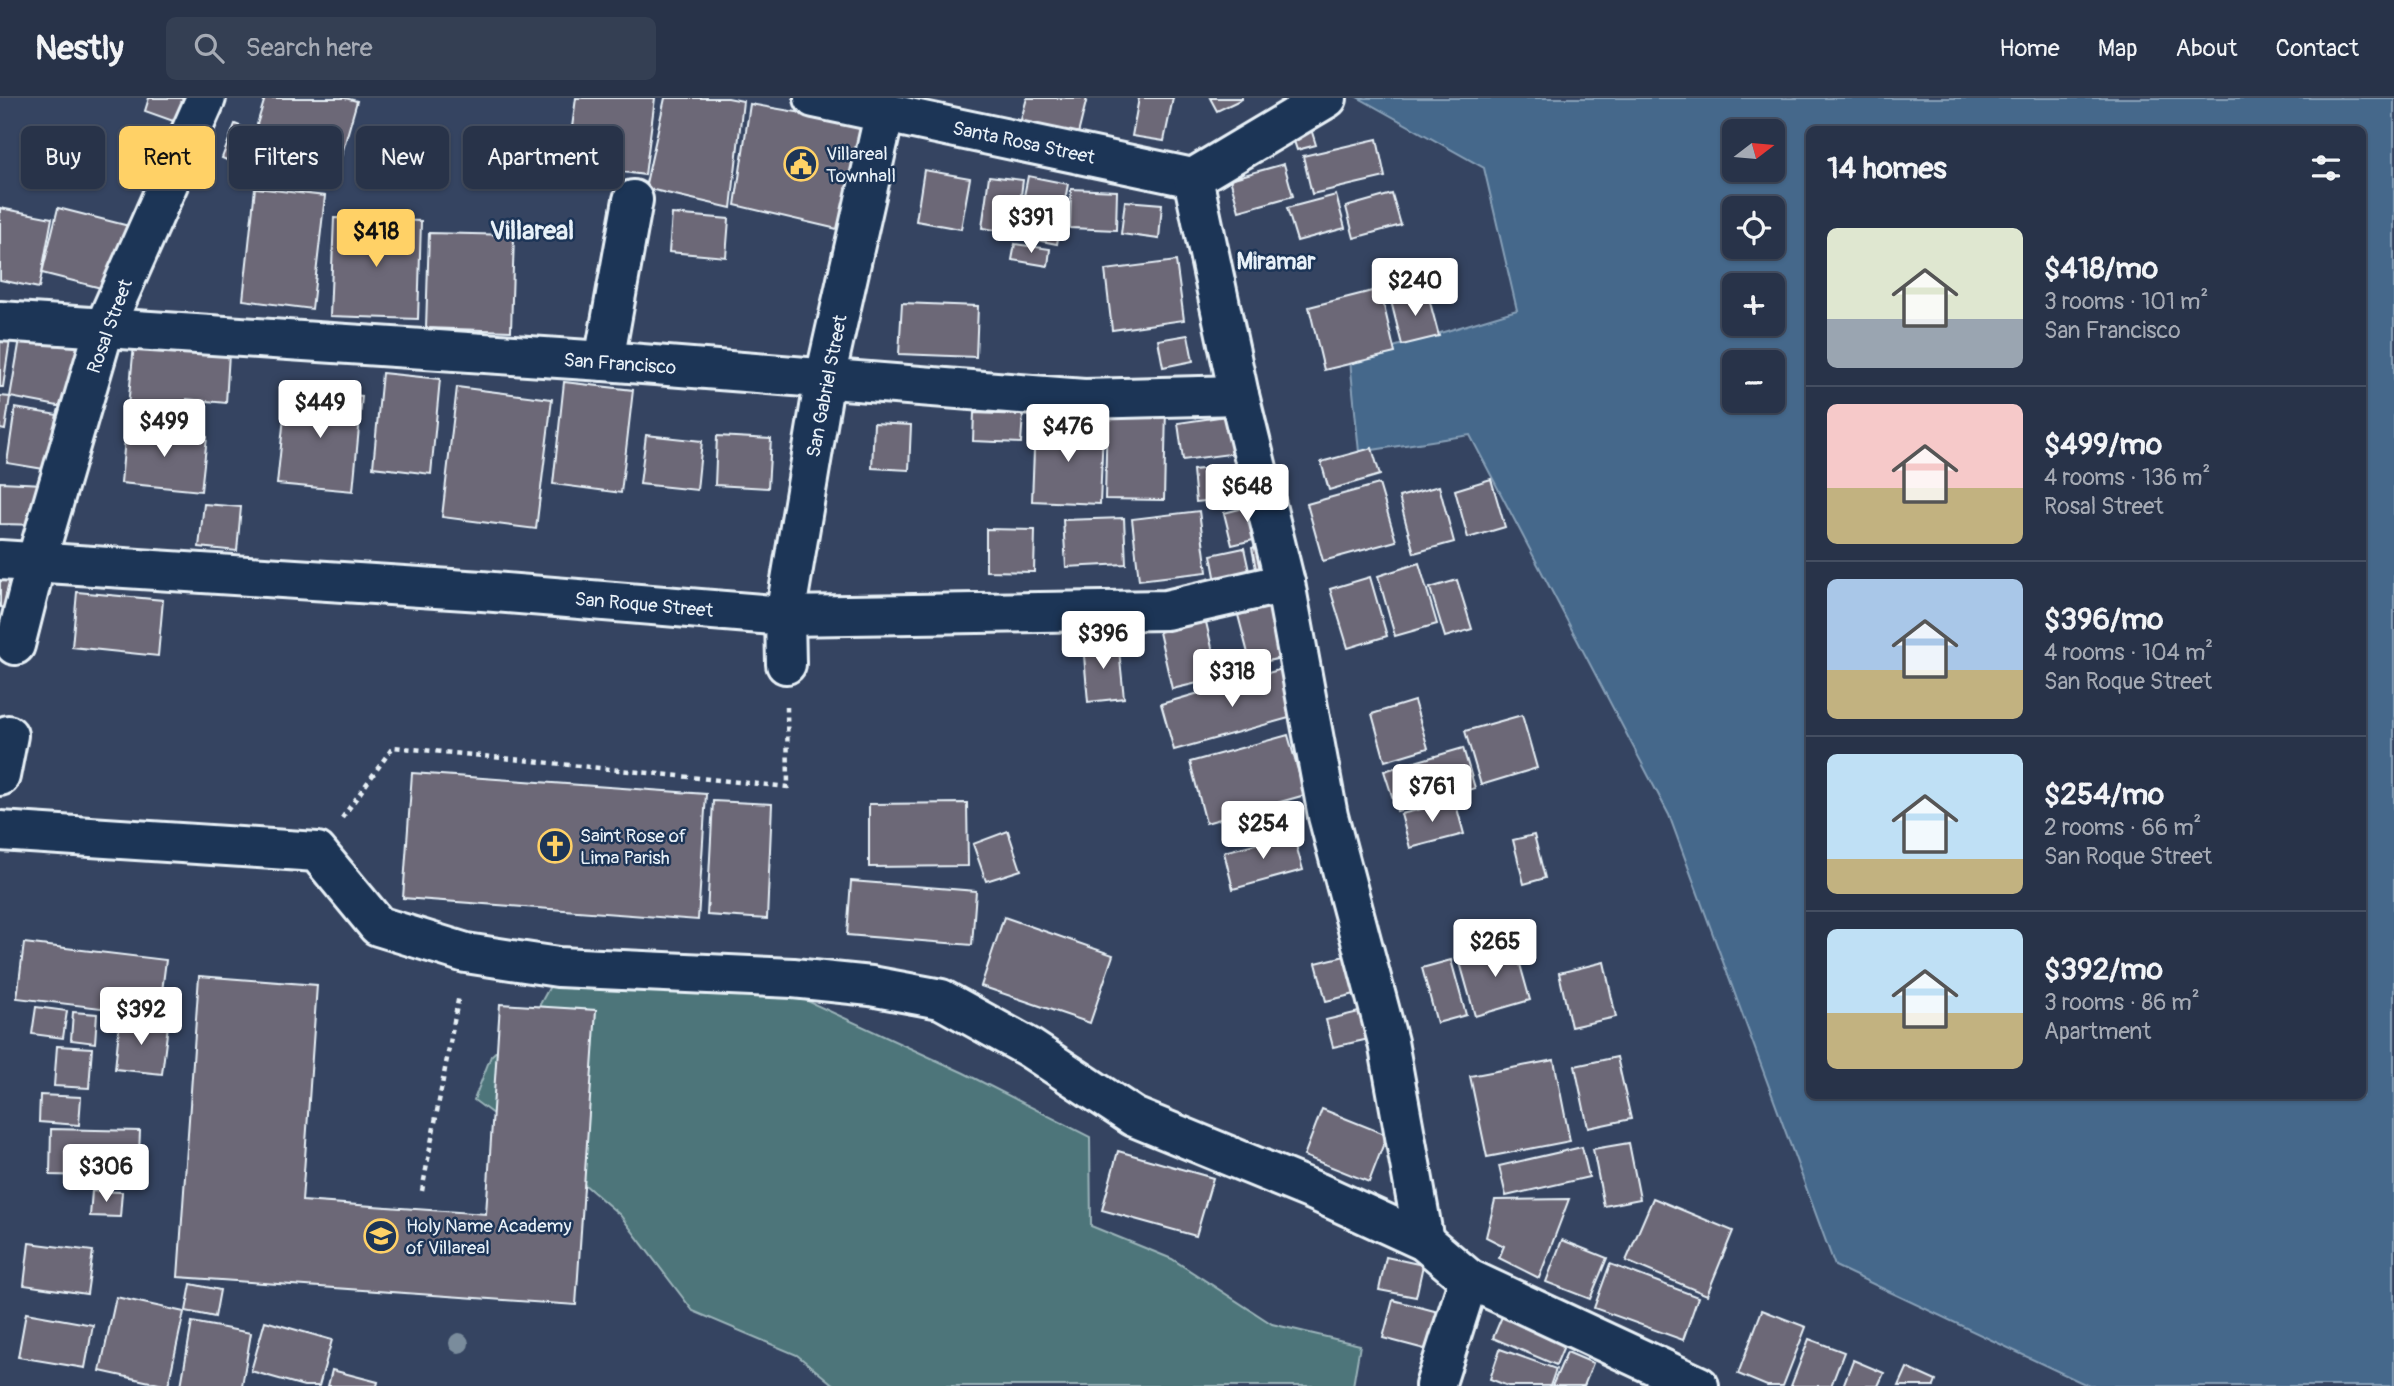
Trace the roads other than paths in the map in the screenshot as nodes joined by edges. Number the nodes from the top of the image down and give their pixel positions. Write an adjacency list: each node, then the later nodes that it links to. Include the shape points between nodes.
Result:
1 (206, 98): 8 (street, Rosal Street)
2 (814, 98): 4 (street, Santa Rosa Street)
3 (1327, 98): 5 (street)
4 (885, 111): 5 (street, Santa Rosa Street); 10 (street, San Gabriel Street)
5 (1193, 178): 11 (street)
6 (633, 200): 9 (street)
7 (0, 321): 8 (street, San Francisco)
8 (105, 326): 9 (street, San Francisco); 12 (street, Rosal Street)
9 (604, 361): 10 (street, San Francisco)
10 (825, 378): 11 (street, San Francisco, via 1084,399); 14 (street, San Gabriel Street)
11 (1239, 395): 13 (street)
12 (18, 561): 14 (street, San Roque Street); 15 (street, Rosal Street)
13 (1286, 583): 14 (street, San Roque Street, via 1166,610); 20 (street, via 1328,816 1388,1042)
14 (785, 616): 16 (street, San Gabriel Street)
15 (15, 645)
16 (786, 664)
17 (8, 735): 18 (street)
18 (0, 776)
19 (0, 831): 20 (street, via 317,852 379,926 467,953 558,968 793,978 941,999 1028,1046 1134,1117)
20 (1424, 1241): 21 (street)
21 (1469, 1279): 22 (street); 23 (street)
22 (1435, 1386)
23 (1699, 1386)

